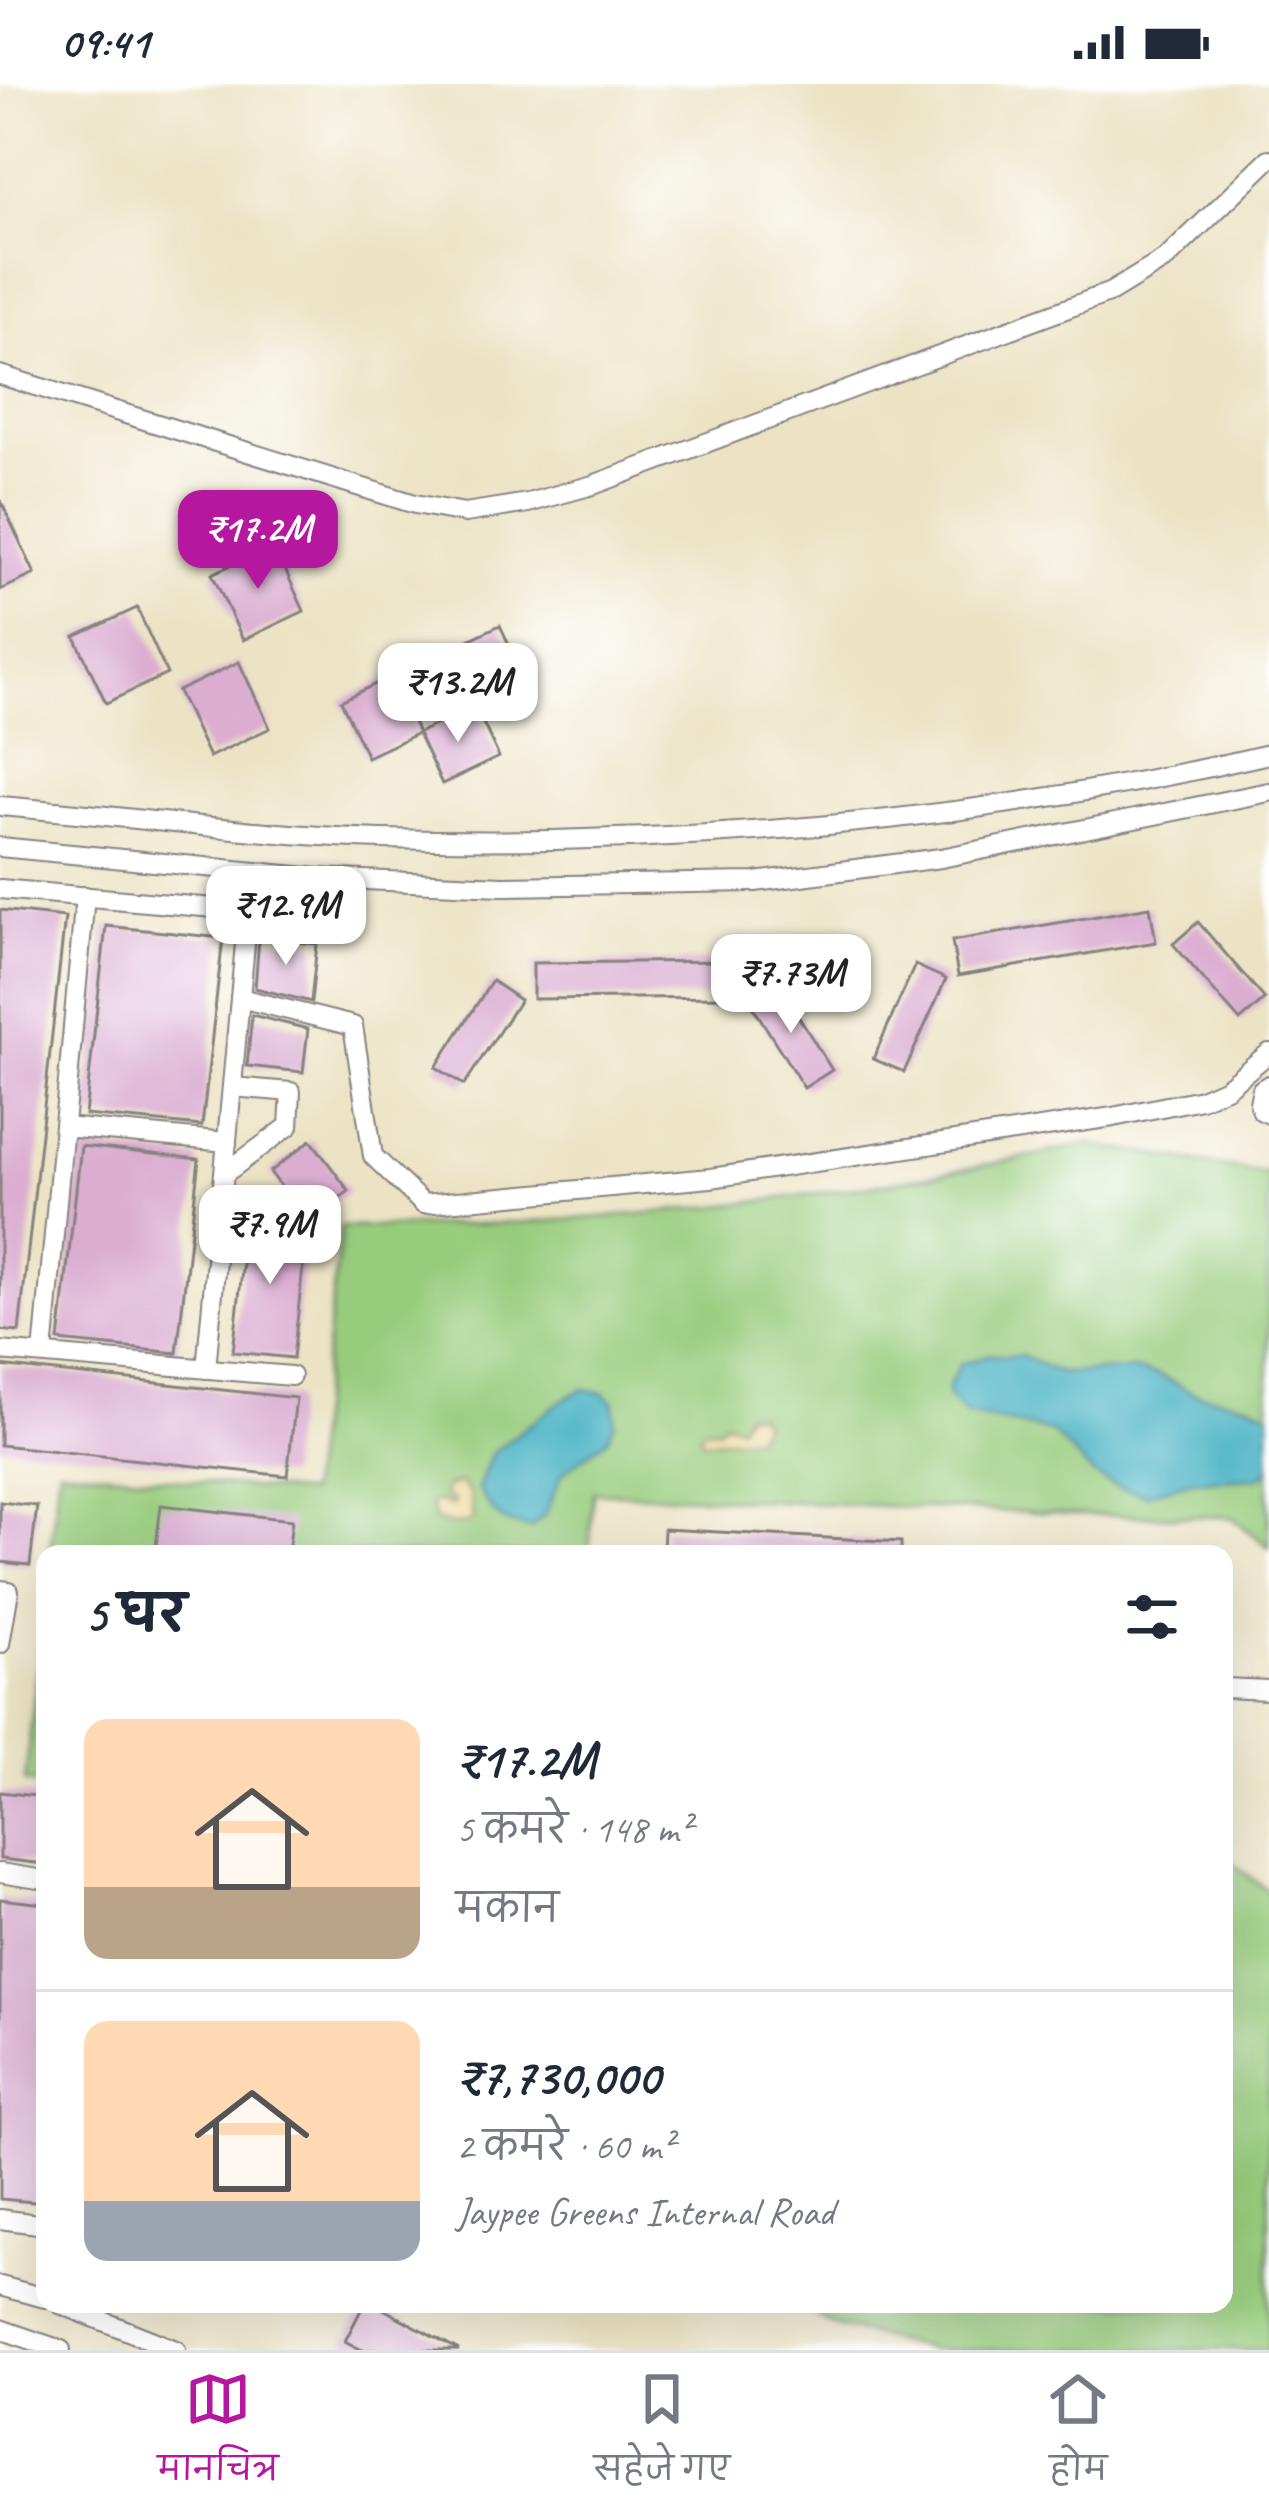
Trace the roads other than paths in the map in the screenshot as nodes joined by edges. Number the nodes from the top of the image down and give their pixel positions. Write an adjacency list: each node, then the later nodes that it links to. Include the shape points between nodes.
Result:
1 (1269, 159): 2 (street, via 1167,258 1112,292 593,485 465,513)
2 (0, 375)
3 (1269, 754): 5 (street, via 1146,783 758,833 378,838)
4 (1269, 792): 6 (street, via 941,858 755,881 503,886 340,879)
5 (0, 806)
6 (0, 847)
7 (0, 889): 8 (street)
8 (85, 896): 9 (street, via 248,911); 14 (street)
9 (240, 998): 10 (street, via 353,1026 373,1156 423,1204 711,1178 1113,1117 1201,1099); 12 (street)
10 (1269, 1053)
11 (1269, 1085): 13 (street, via 1259,1103)
12 (232, 1087): 15 (street); 16 (street, via 292,1092 289,1126)
13 (1269, 1114)
14 (64, 1127): 15 (street); 18 (street)
15 (227, 1142): 16 (street)
16 (224, 1174): 19 (street)
17 (0, 1351): 18 (street)
18 (43, 1354): 19 (street)
19 (206, 1369): 20 (street)
20 (291, 1376)
21 (0, 1590): 22 (street, via 8,1591)
22 (0, 1644)
23 (1233, 1688): 24 (street)
24 (1269, 1690)
25 (0, 1873): 26 (street)
26 (36, 1879)
27 (0, 2219): 28 (street)
28 (36, 2224)
29 (0, 2286): 30 (street)
30 (36, 2296)
31 (83, 2313): 34 (street)
32 (0, 2329): 33 (street)
33 (61, 2350)
34 (176, 2350)

